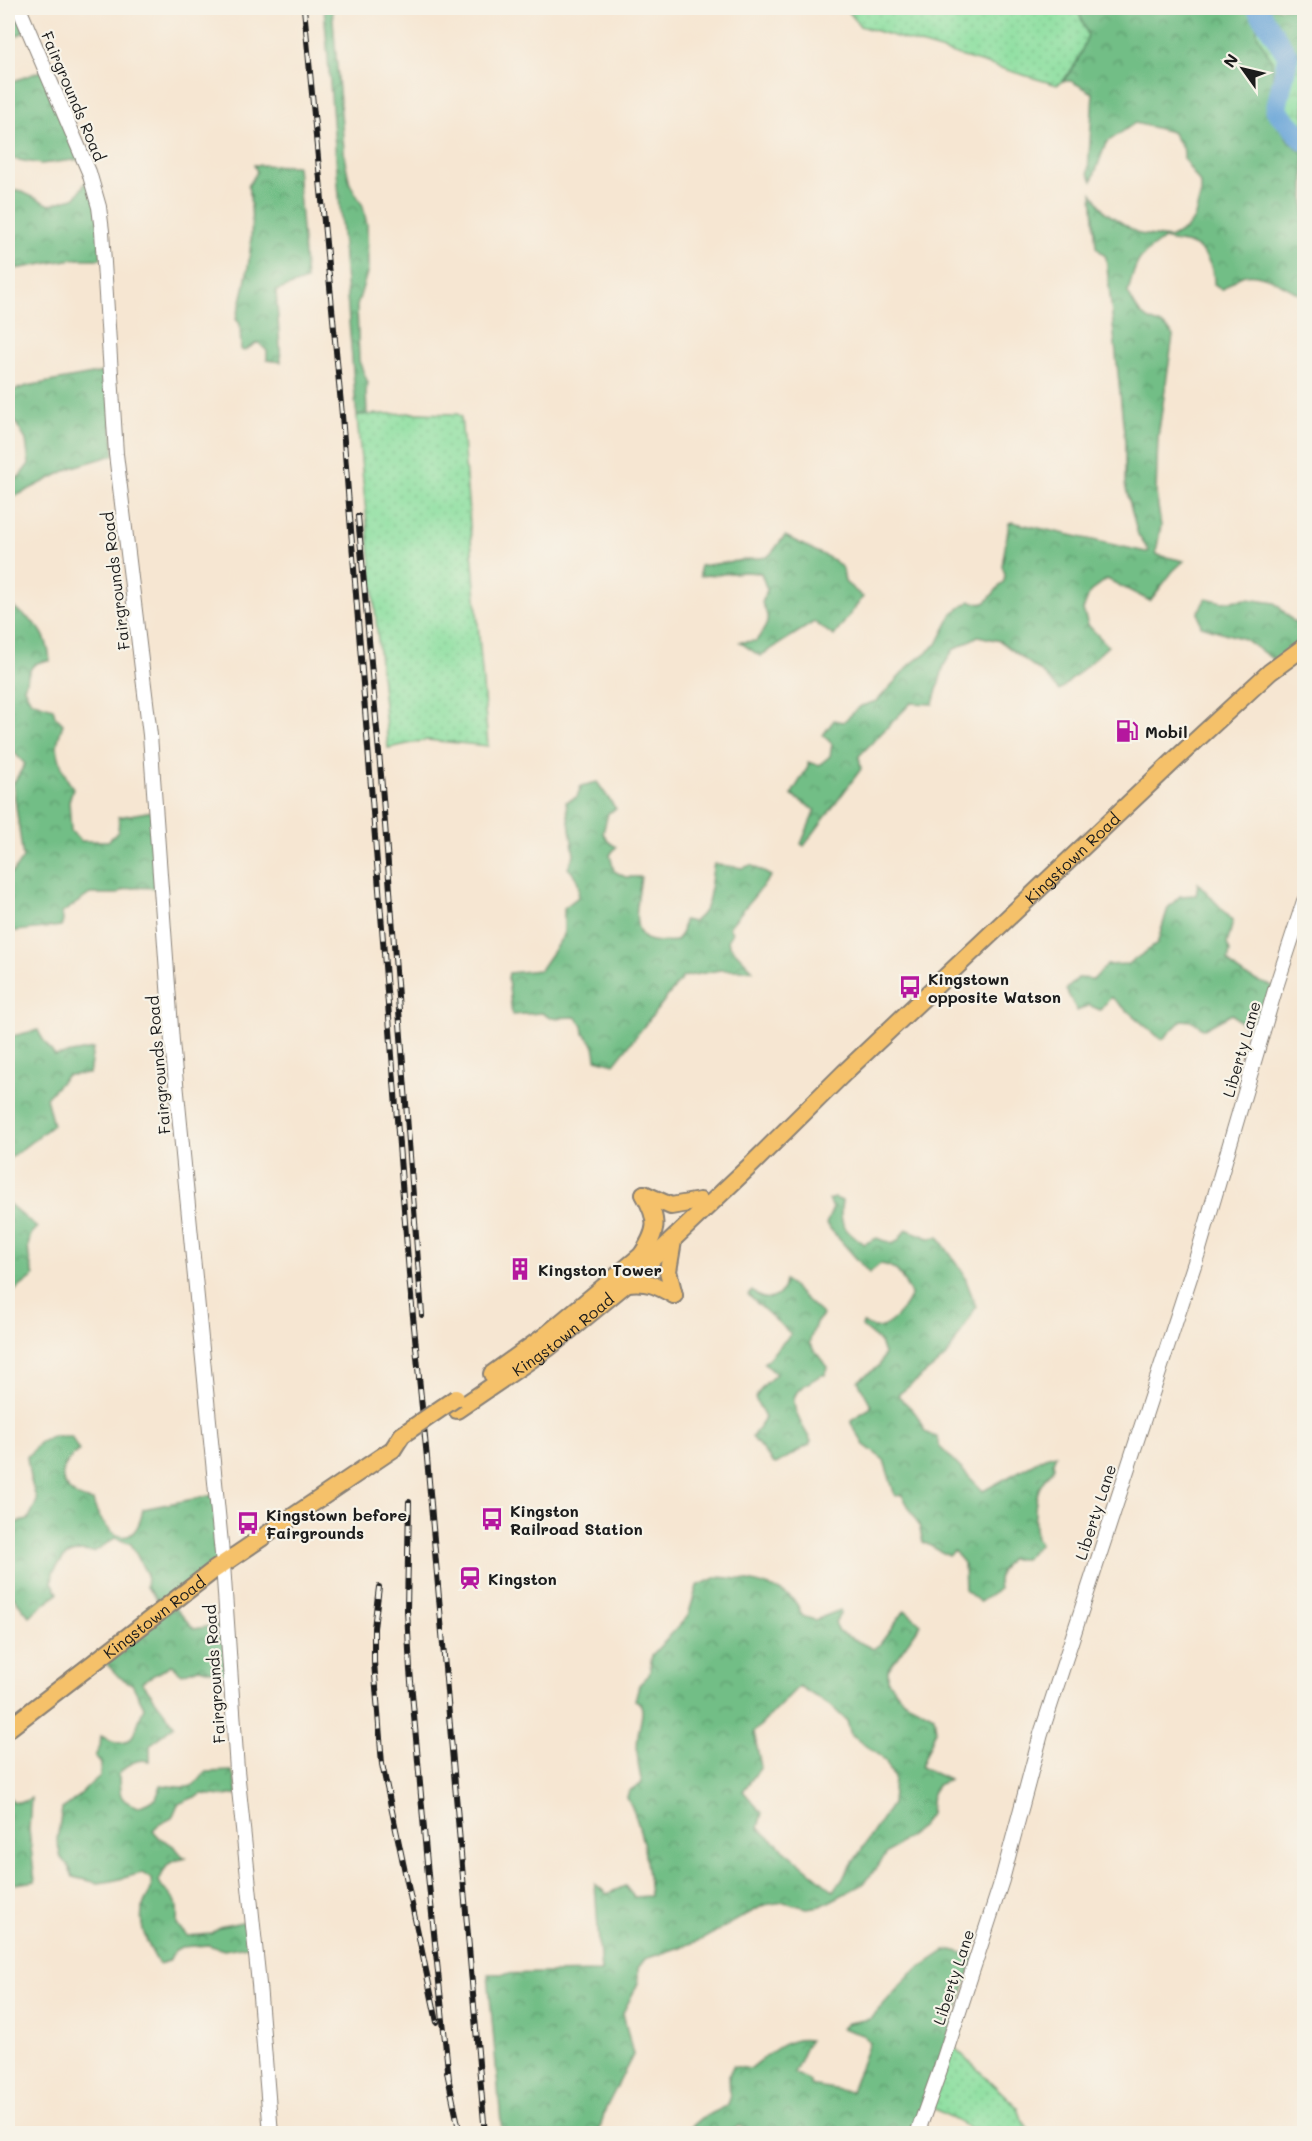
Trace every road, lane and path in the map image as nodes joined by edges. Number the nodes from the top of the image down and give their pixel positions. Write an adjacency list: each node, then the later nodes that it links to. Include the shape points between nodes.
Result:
1 (20, 8): 10 (street, Fairgrounds Road, via 89,172 99,207 116,454 150,735 172,1042)
2 (1305, 647): 4 (main road, Kingstown Road, via 1270,672 1178,756)
3 (1305, 901): 13 (street, Liberty Lane, via 1198,1253 1041,1734 1002,1880)
4 (844, 1073): 5 (main road, Kingstown Road, via 825,1085); 6 (main road, Kingstown Road)
5 (700, 1201): 7 (main road, Kingstown Road); 7 (main road, via 671,1206 644,1194 656,1219 655,1231)
6 (673, 1241): 8 (main road, Kingstown Road); 8 (main road, via 668,1271 674,1295 644,1281)
7 (641, 1256): 9 (main road, Kingstown Road)
8 (627, 1283): 9 (main road, Kingstown Road, via 548,1348)
9 (457, 1404): 10 (main road, Kingstown Road, via 405,1444)
10 (223, 1564): 11 (main road, Kingstown Road); 12 (street, Fairgrounds Road, via 237,1770)
11 (8, 1729)
12 (271, 2133)
13 (917, 2133)

